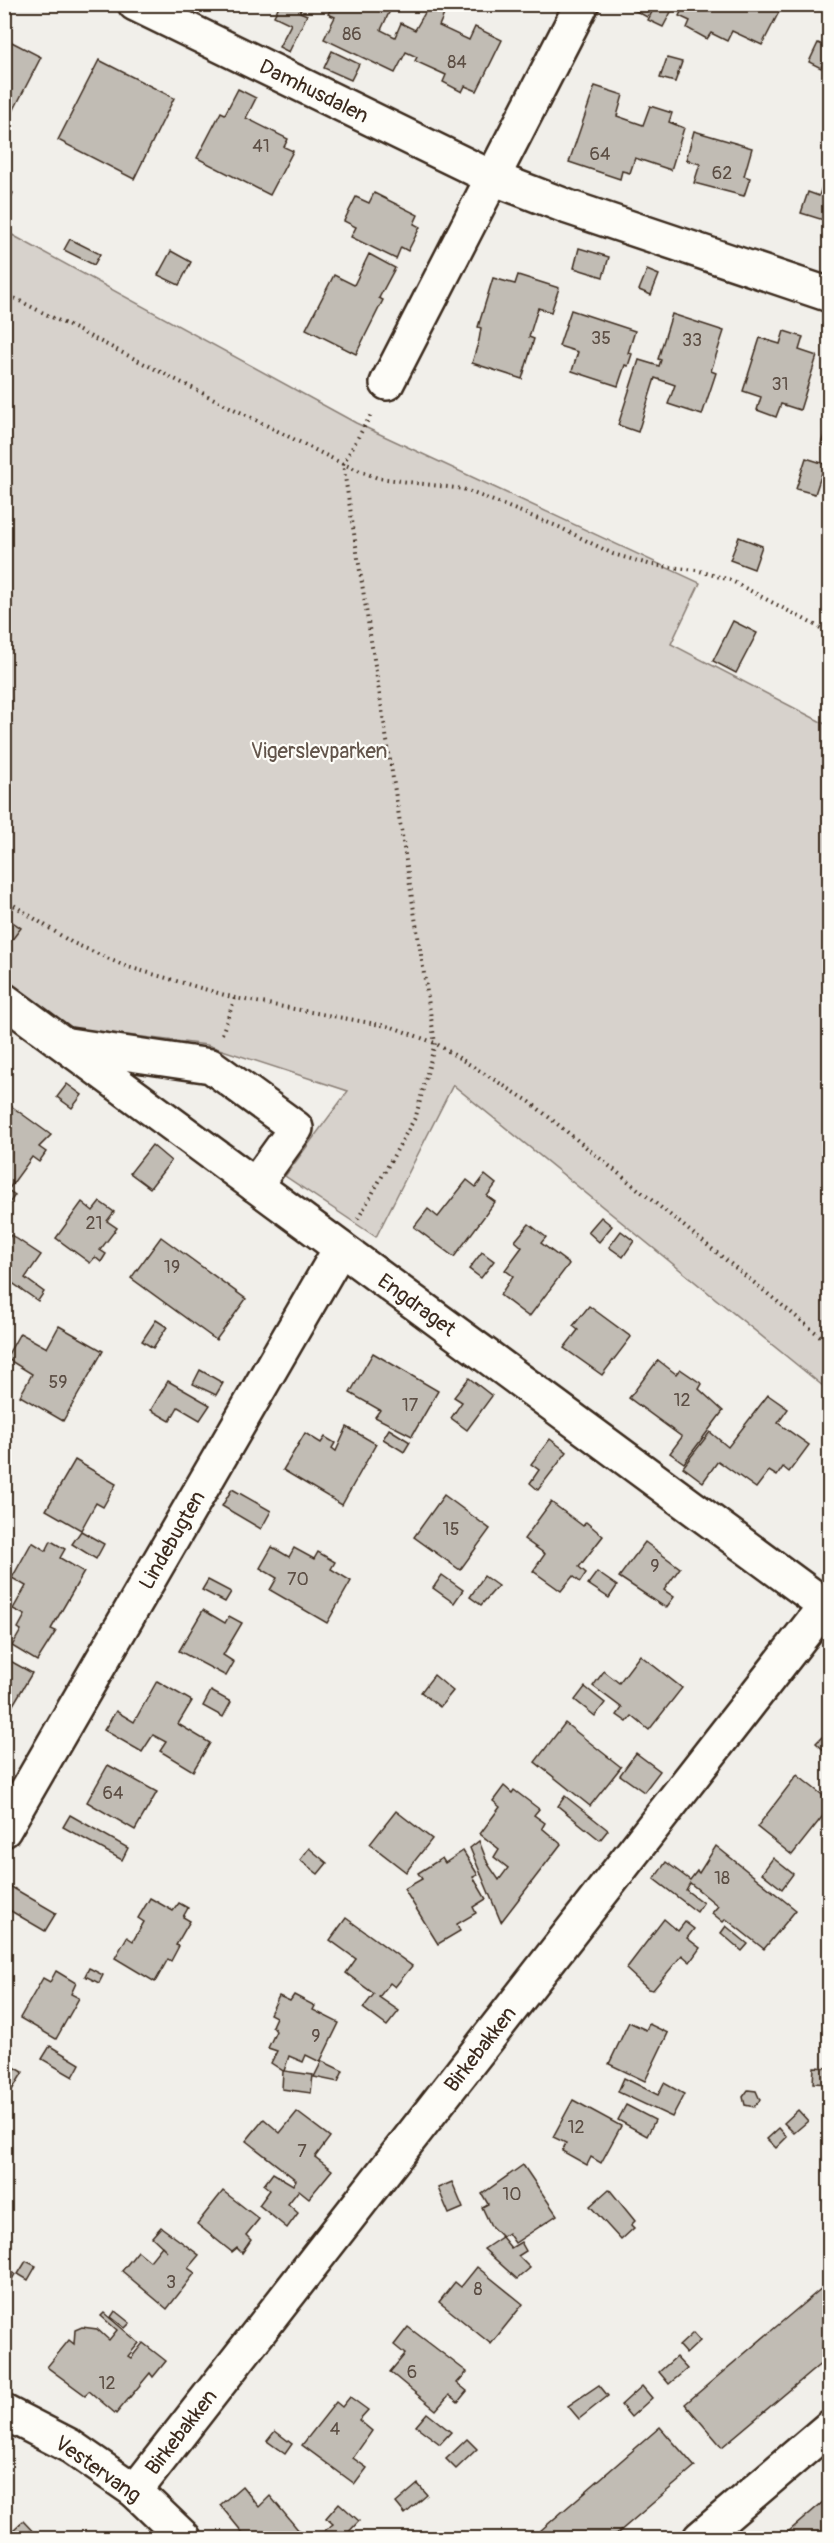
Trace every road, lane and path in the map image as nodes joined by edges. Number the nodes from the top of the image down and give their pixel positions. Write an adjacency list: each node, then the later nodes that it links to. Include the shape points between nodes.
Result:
1 (135, 4): 3 (street, Damhusdalen)
2 (582, 4): 3 (street)
3 (493, 178): 5 (street, Damhusdalen); 6 (street)
4 (4, 293): 7 (path)
5 (830, 295)
6 (387, 383): 7 (path)
7 (343, 464): 8 (path, via 378,478 463,489 559,527 613,554 730,580); 11 (path)
8 (830, 633)
9 (4, 899): 11 (path, via 71,942 125,966 235,998 392,1027)
10 (4, 1000): 12 (street, Engdraget)
11 (435, 1043): 14 (path, via 416,1116); 15 (path, via 530,1102)
12 (65, 1044): 13 (street, Engdraget); 13 (street, via 211,1066 296,1128)
13 (255, 1185): 14 (street, Engdraget)
14 (340, 1249): 16 (street, Engdraget); 17 (street, Lindebugten)
15 (830, 1344)
16 (827, 1608): 20 (street, Birkebakken)
17 (4, 1830)
18 (4, 2412): 20 (street, Vestervang, via 70,2446)
19 (830, 2427): 22 (street)
20 (135, 2491): 21 (street, Vestervang)
21 (184, 2538)
22 (700, 2538)

